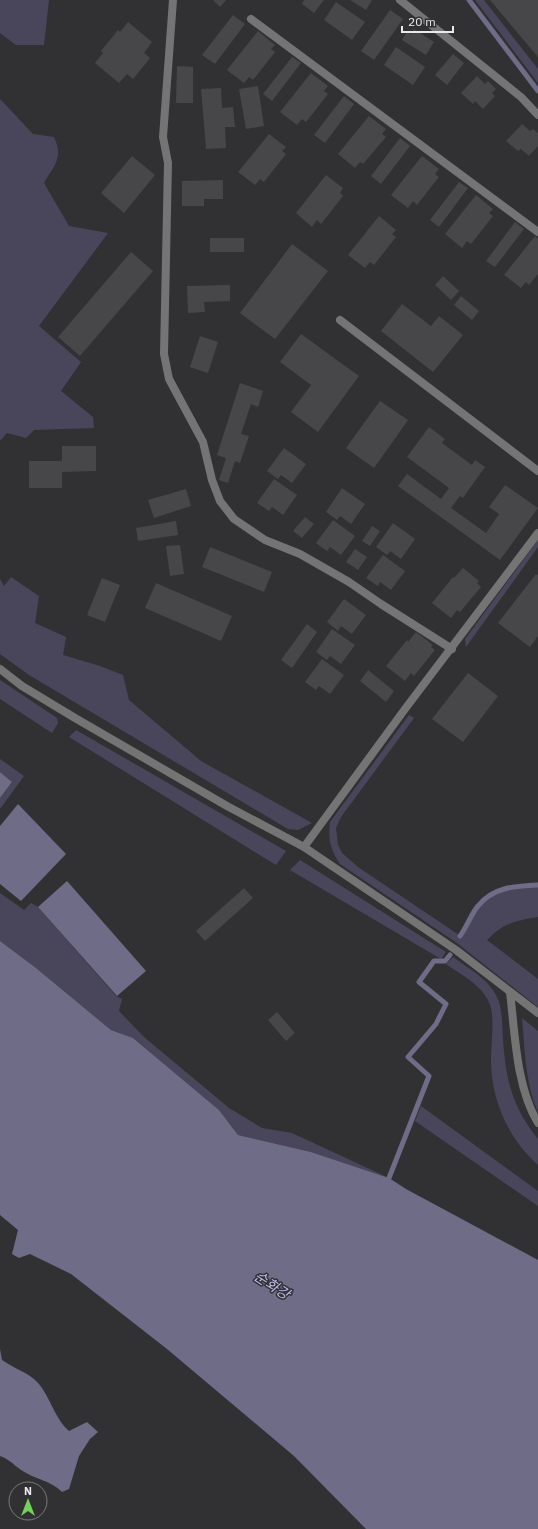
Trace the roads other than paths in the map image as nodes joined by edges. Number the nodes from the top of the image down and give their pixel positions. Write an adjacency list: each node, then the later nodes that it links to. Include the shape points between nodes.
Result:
1 (173, 0): 9 (street, via 163,137 168,163 164,354 169,379 203,442 220,501 234,519 265,540 300,554 343,578)
2 (400, 0): 4 (street, via 510,88)
3 (251, 18): 5 (street)
4 (538, 115)
5 (538, 232)
6 (340, 320): 7 (street)
7 (538, 471)
8 (538, 533): 9 (street)
9 (452, 649): 11 (street)
10 (0, 668): 11 (street, via 22,686 76,718)
11 (304, 848): 12 (street, via 412,919)
12 (510, 992): 13 (street); 14 (street, via 525,1094)
13 (538, 1013)
14 (538, 1123)

